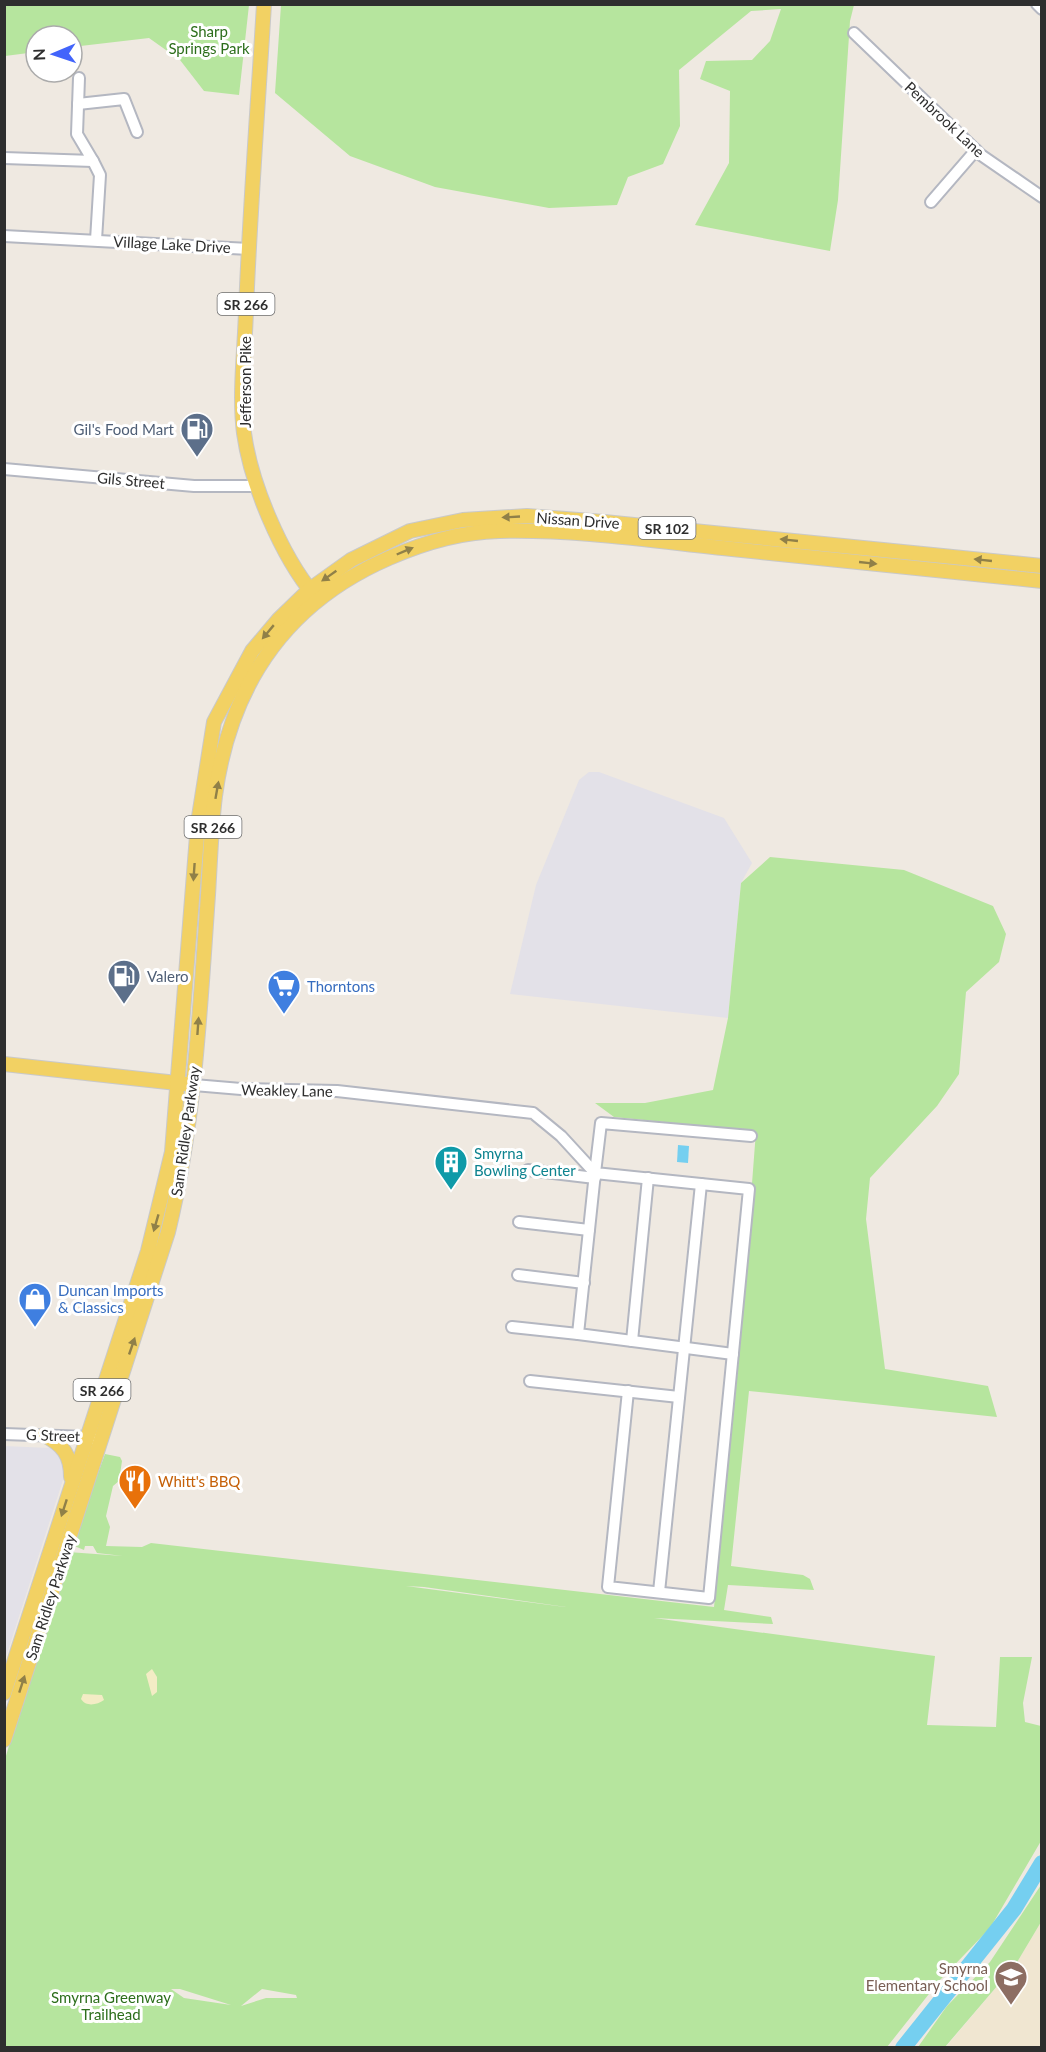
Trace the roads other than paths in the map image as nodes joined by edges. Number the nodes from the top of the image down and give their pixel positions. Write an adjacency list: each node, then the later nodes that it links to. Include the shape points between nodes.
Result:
1 (264, 4): 15 (main road, Jefferson Pike / SR 266)
2 (1037, 4): 3 (street)
3 (1041, 9)
4 (854, 33): 8 (street, Pembrook Lane)
5 (79, 84): 6 (street, Village Lake Drive)
6 (78, 104): 7 (street, via 124,99); 10 (street, Village Lake Drive, via 77,134)
7 (137, 132)
8 (976, 150): 11 (street, Pembrook Lane); 12 (street)
9 (4, 158): 10 (street)
10 (93, 161): 14 (street, Village Lake Drive, via 100,175)
11 (1041, 197)
12 (931, 202)
13 (4, 236): 14 (street, Village Lake Drive)
14 (96, 240): 15 (street, Village Lake Drive)
15 (249, 249): 17 (main road, Jefferson Pike / SR 266, via 243,403 246,439)
16 (4, 469): 17 (street, Gils Street, via 194,486)
17 (257, 486): 20 (main road, Jefferson Pike / SR 266, via 276,533)
18 (1041, 566): 20 (main road, Nissan Drive / SR 102, one-way to 20, via 527,516 463,520 410,531 351,560)
19 (1041, 581): 20 (main road, Nissan Drive / SR 102, one-way to 19, via 417,546 496,531 608,536)
20 (313, 594): 22 (main road, Sam Ridley Parkway / SR 266, one-way to 22, via 279,619 252,651 214,722 198,824); 23 (main road, Sam Ridley Parkway / SR 266, one-way to 20, via 215,796 229,729 244,690 265,656)
21 (4, 1064): 22 (main road, Weakley Lane)
22 (178, 1082): 23 (main road, Weakley Lane); 43 (main road, Sam Ridley Parkway / SR 266, one-way to 43, via 172,1152 162,1200)
23 (194, 1085): 26 (street, Weakley Lane, via 337,1091 533,1113 561,1136); 43 (main road, Sam Ridley Parkway / SR 266, one-way to 23, via 168,1232 182,1172)
24 (751, 1136): 26 (street, via 601,1123)
25 (528, 1170): 26 (street)
26 (595, 1175): 27 (street); 30 (street)
27 (648, 1178): 28 (street); 35 (street)
28 (701, 1184): 36 (street); 37 (street, via 749,1189)
29 (519, 1222): 30 (street)
30 (589, 1230): 32 (street)
31 (518, 1275): 32 (street)
32 (584, 1283): 34 (street)
33 (512, 1327): 34 (street)
34 (578, 1334): 35 (street)
35 (632, 1341): 36 (street)
36 (683, 1347): 37 (street); 40 (street)
37 (733, 1354): 45 (street, via 709,1598)
38 (530, 1381): 39 (street)
39 (628, 1391): 40 (street); 45 (street, via 608,1587)
40 (679, 1397): 45 (street)
41 (4, 1434): 42 (street, G Street)
42 (44, 1435): 43 (street, G Street); 44 (main road, via 65,1449 71,1462)
43 (93, 1439): 44 (main road, Sam Ridley Parkway / SR 266); 47 (main road, Sam Ridley Parkway / SR 266, one-way to 43)
44 (71, 1486): 46 (main road, Sam Ridley Parkway / SR 266, one-way to 46)
45 (659, 1592)
46 (4, 1693)
47 (4, 1740)

